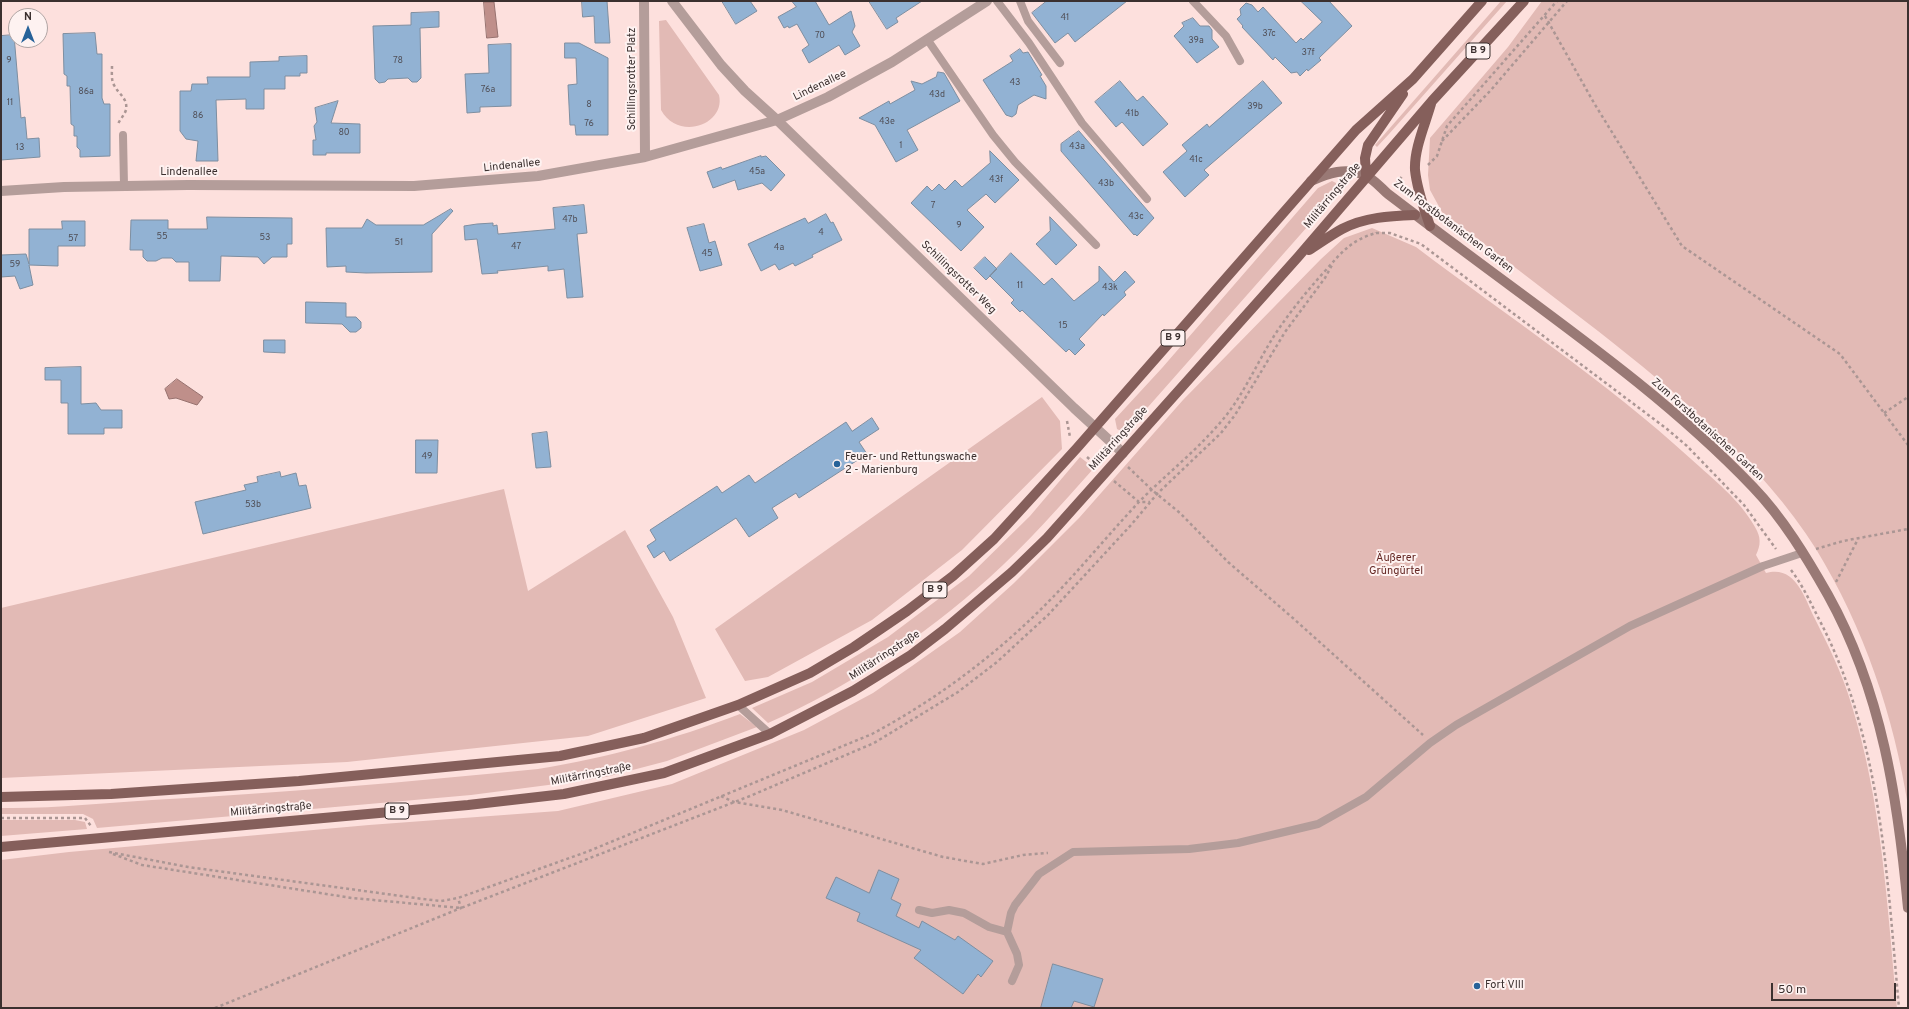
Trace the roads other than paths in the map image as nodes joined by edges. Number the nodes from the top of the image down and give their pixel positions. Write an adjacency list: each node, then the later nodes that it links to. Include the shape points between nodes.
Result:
1 (644, 1): 16 (street, Schillingsrotter Platz)
2 (672, 1): 14 (street, via 720,65 744,91)
3 (987, 1): 9 (street, Lindenallee)
4 (997, 1): 21 (lane, via 1029,43 1082,123)
5 (1020, 1): 11 (lane, via 1028,21)
6 (1194, 1): 10 (lane, via 1226,36)
7 (1482, 1): 12 (main road, B 9)
8 (1524, 1): 13 (main road, Militärringstraße / B 9)
9 (928, 40): 14 (street, Lindenallee, via 828,98); 24 (lane, via 993,135 1015,162)
10 (1240, 61)
11 (1060, 63)
12 (1413, 79): 17 (main road, B 9, via 1368,145 1365,158); 18 (main road, B 9, via 1356,130)
13 (1432, 100): 17 (main road, Militärringstraße / B 9); 23 (main road, B 9, via 1415,169 1420,198)
14 (777, 120): 16 (street, Lindenallee); 26 (street, Schillingsrotter Weg)
15 (123, 136): 19 (lane)
16 (645, 156): 19 (street, Lindenallee, via 538,176 414,186)
17 (1366, 175): 18 (main road, Zum Forstbotanischen Garten, via 1350,171 1338,172); 22 (main road, Zum Forstbotanischen Garten); 25 (main road, Militärringstraße / B 9)
18 (1311, 181): 26 (main road, B 9)
19 (124, 186): 20 (street, Lindenallee)
20 (1, 191)
21 (1147, 199)
22 (1415, 214): 23 (main road, Zum Forstbotanischen Garten); 25 (main road, B 9, via 1361,221 1342,229)
23 (1430, 226): 28 (main road, Zum Forstbotanischen Garten, via 1585,342 1668,408 1754,488 1780,519)
24 (1096, 245)
25 (1298, 257): 27 (main road, Militärringstraße / B 9)
26 (1096, 428): 27 (street, Schillingsrotter Weg); 29 (main road, B 9, via 994,539 953,576 854,647 810,673)
27 (1123, 453): 30 (main road, Militärringstraße / B 9, via 1047,538 1012,572 945,629 911,655 853,691)
28 (1802, 553): 33 (main road, Zum Forstbotanischen Garten, via 1828,596 1861,666 1884,742 1898,811); 35 (lane, via 1764,566 1630,626 1456,724 1366,798 1318,824 1238,843 1189,849 1073,852 1039,874 1015,905)
29 (738, 705): 30 (lane); 31 (main road, B 9, via 644,738 560,756 299,781 111,794)
30 (770, 734): 32 (main road, Militärringstraße / B 9, via 664,773 564,794)
31 (1, 796)
32 (1, 847)
33 (1908, 908)
34 (919, 910): 35 (lane, via 932,913 949,910 964,913 988,927)
35 (1007, 932): 36 (lane, via 1018,959 1017,971)
36 (1012, 981)

